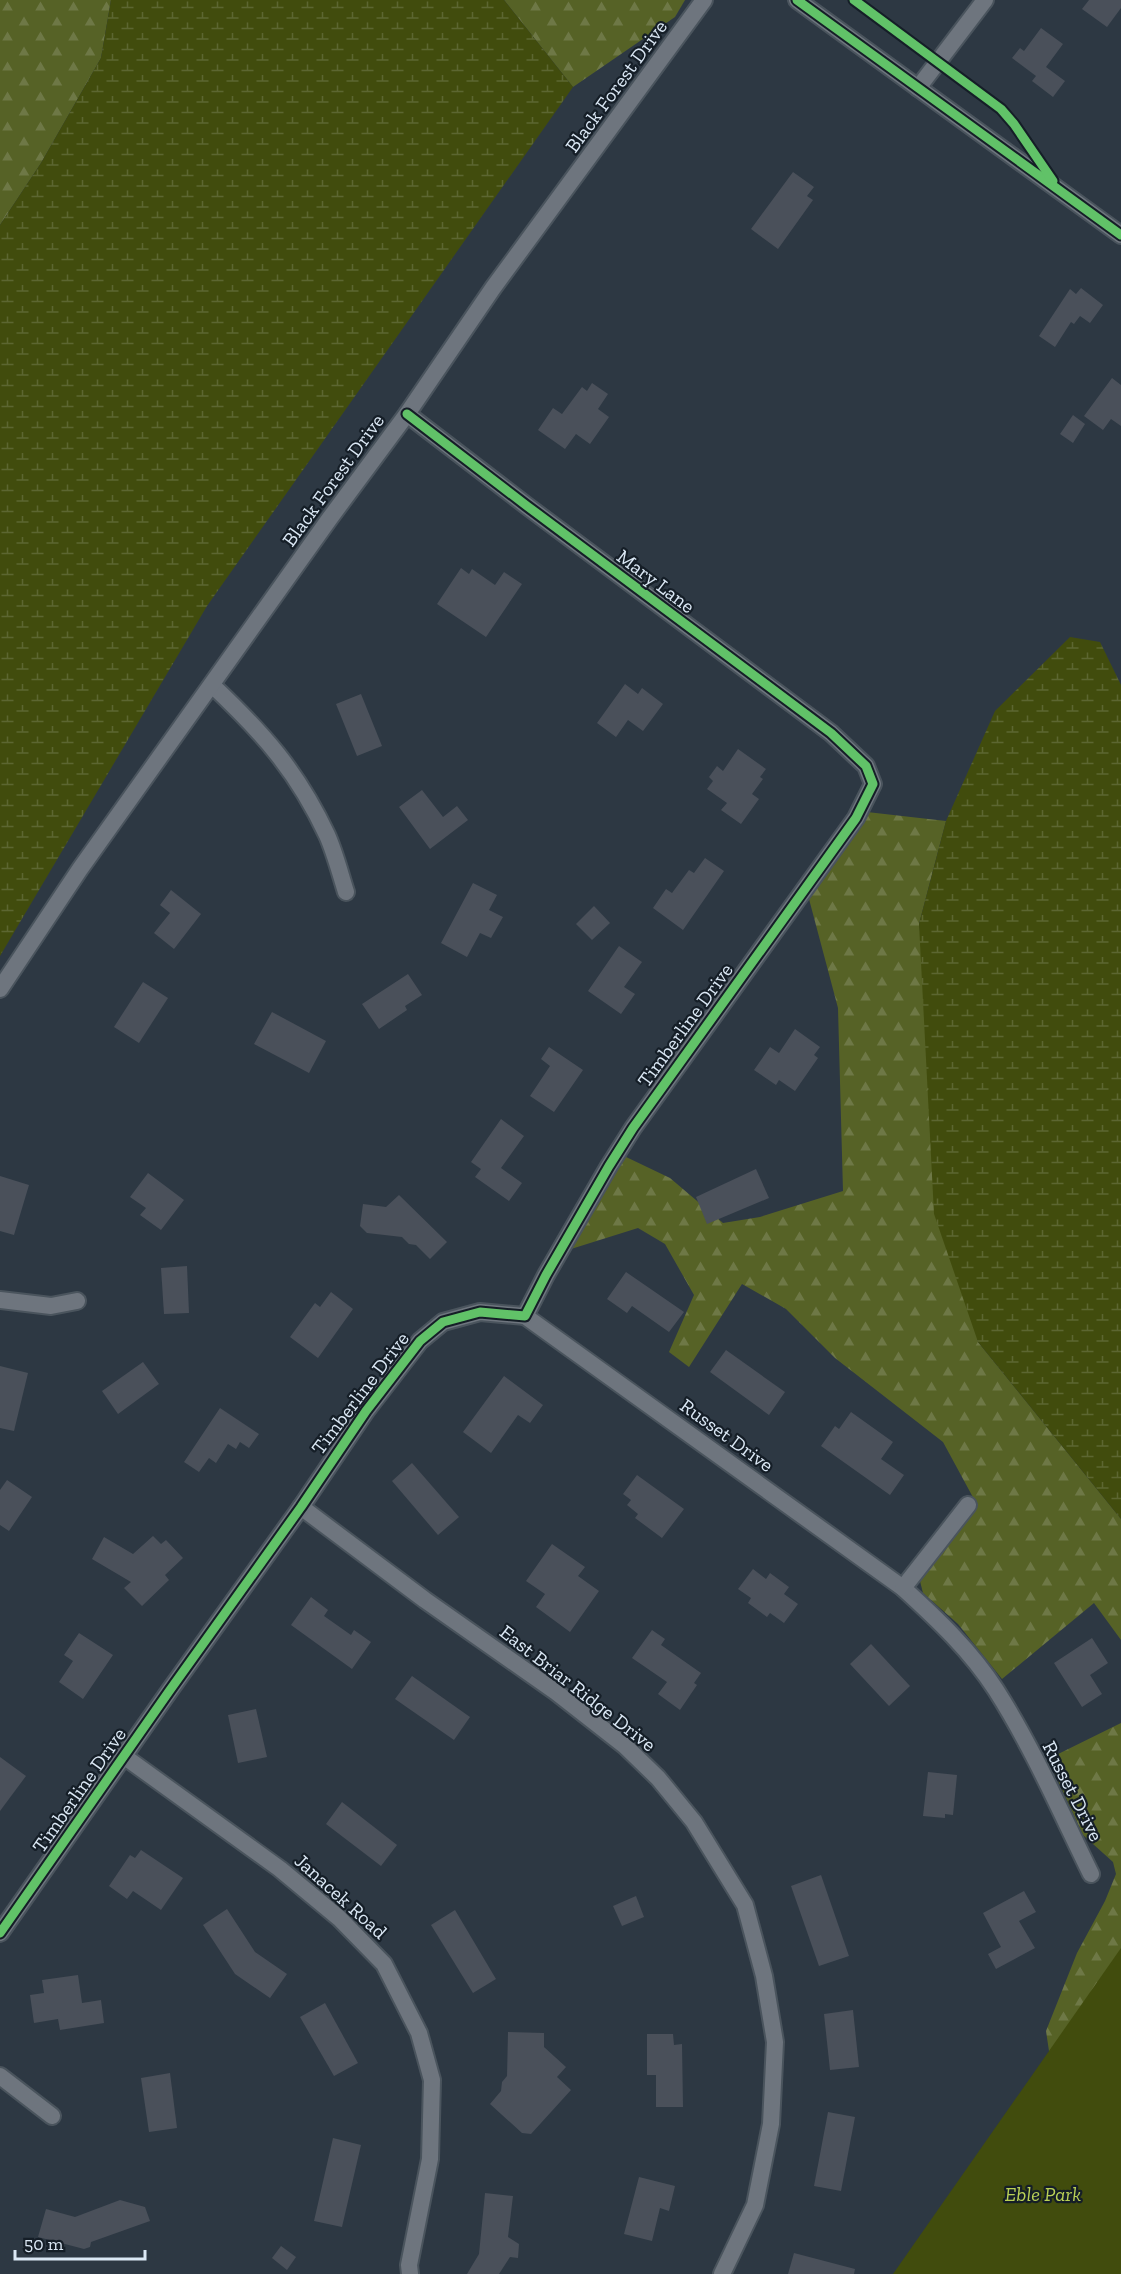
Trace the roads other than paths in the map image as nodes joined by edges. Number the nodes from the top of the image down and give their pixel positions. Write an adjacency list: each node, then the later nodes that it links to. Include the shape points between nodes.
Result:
1 (704, 0): 6 (street, Black Forest Drive, via 494,288)
2 (797, 0): 4 (street)
3 (985, 0): 4 (street)
4 (918, 88): 5 (street)
5 (1121, 235)
6 (408, 414): 7 (street, Black Forest Drive); 8 (street, Mary Lane, via 831,733 866,766)
7 (212, 685): 9 (street, via 253,724 294,775 327,836); 10 (street, Black Forest Drive, via 80,869)
8 (873, 784): 13 (street, Timberline Drive, via 856,818 609,1166)
9 (346, 892)
10 (0, 989)
11 (0, 1300): 12 (street, via 51,1306)
12 (77, 1300)
13 (525, 1316): 15 (street, Timberline Drive, via 480,1312 435,1328 420,1341 366,1411); 16 (street, Russet Drive)
14 (968, 1505): 16 (street)
15 (301, 1507): 17 (street, Timberline Drive); 23 (street, East Briar Ridge Drive, via 625,1746 694,1822 745,1905 764,1976 775,2042 771,2124 754,2205)
16 (903, 1588): 18 (street, Russet Drive, via 956,1638 996,1689)
17 (124, 1757): 19 (street, Timberline Drive); 22 (street, Janacek Road, via 280,1869 339,1918 384,1964 419,2033 432,2080 430,2159)
18 (1091, 1874)
19 (0, 1933)
20 (0, 2076): 21 (street)
21 (52, 2116)
22 (410, 2274)
23 (722, 2274)

